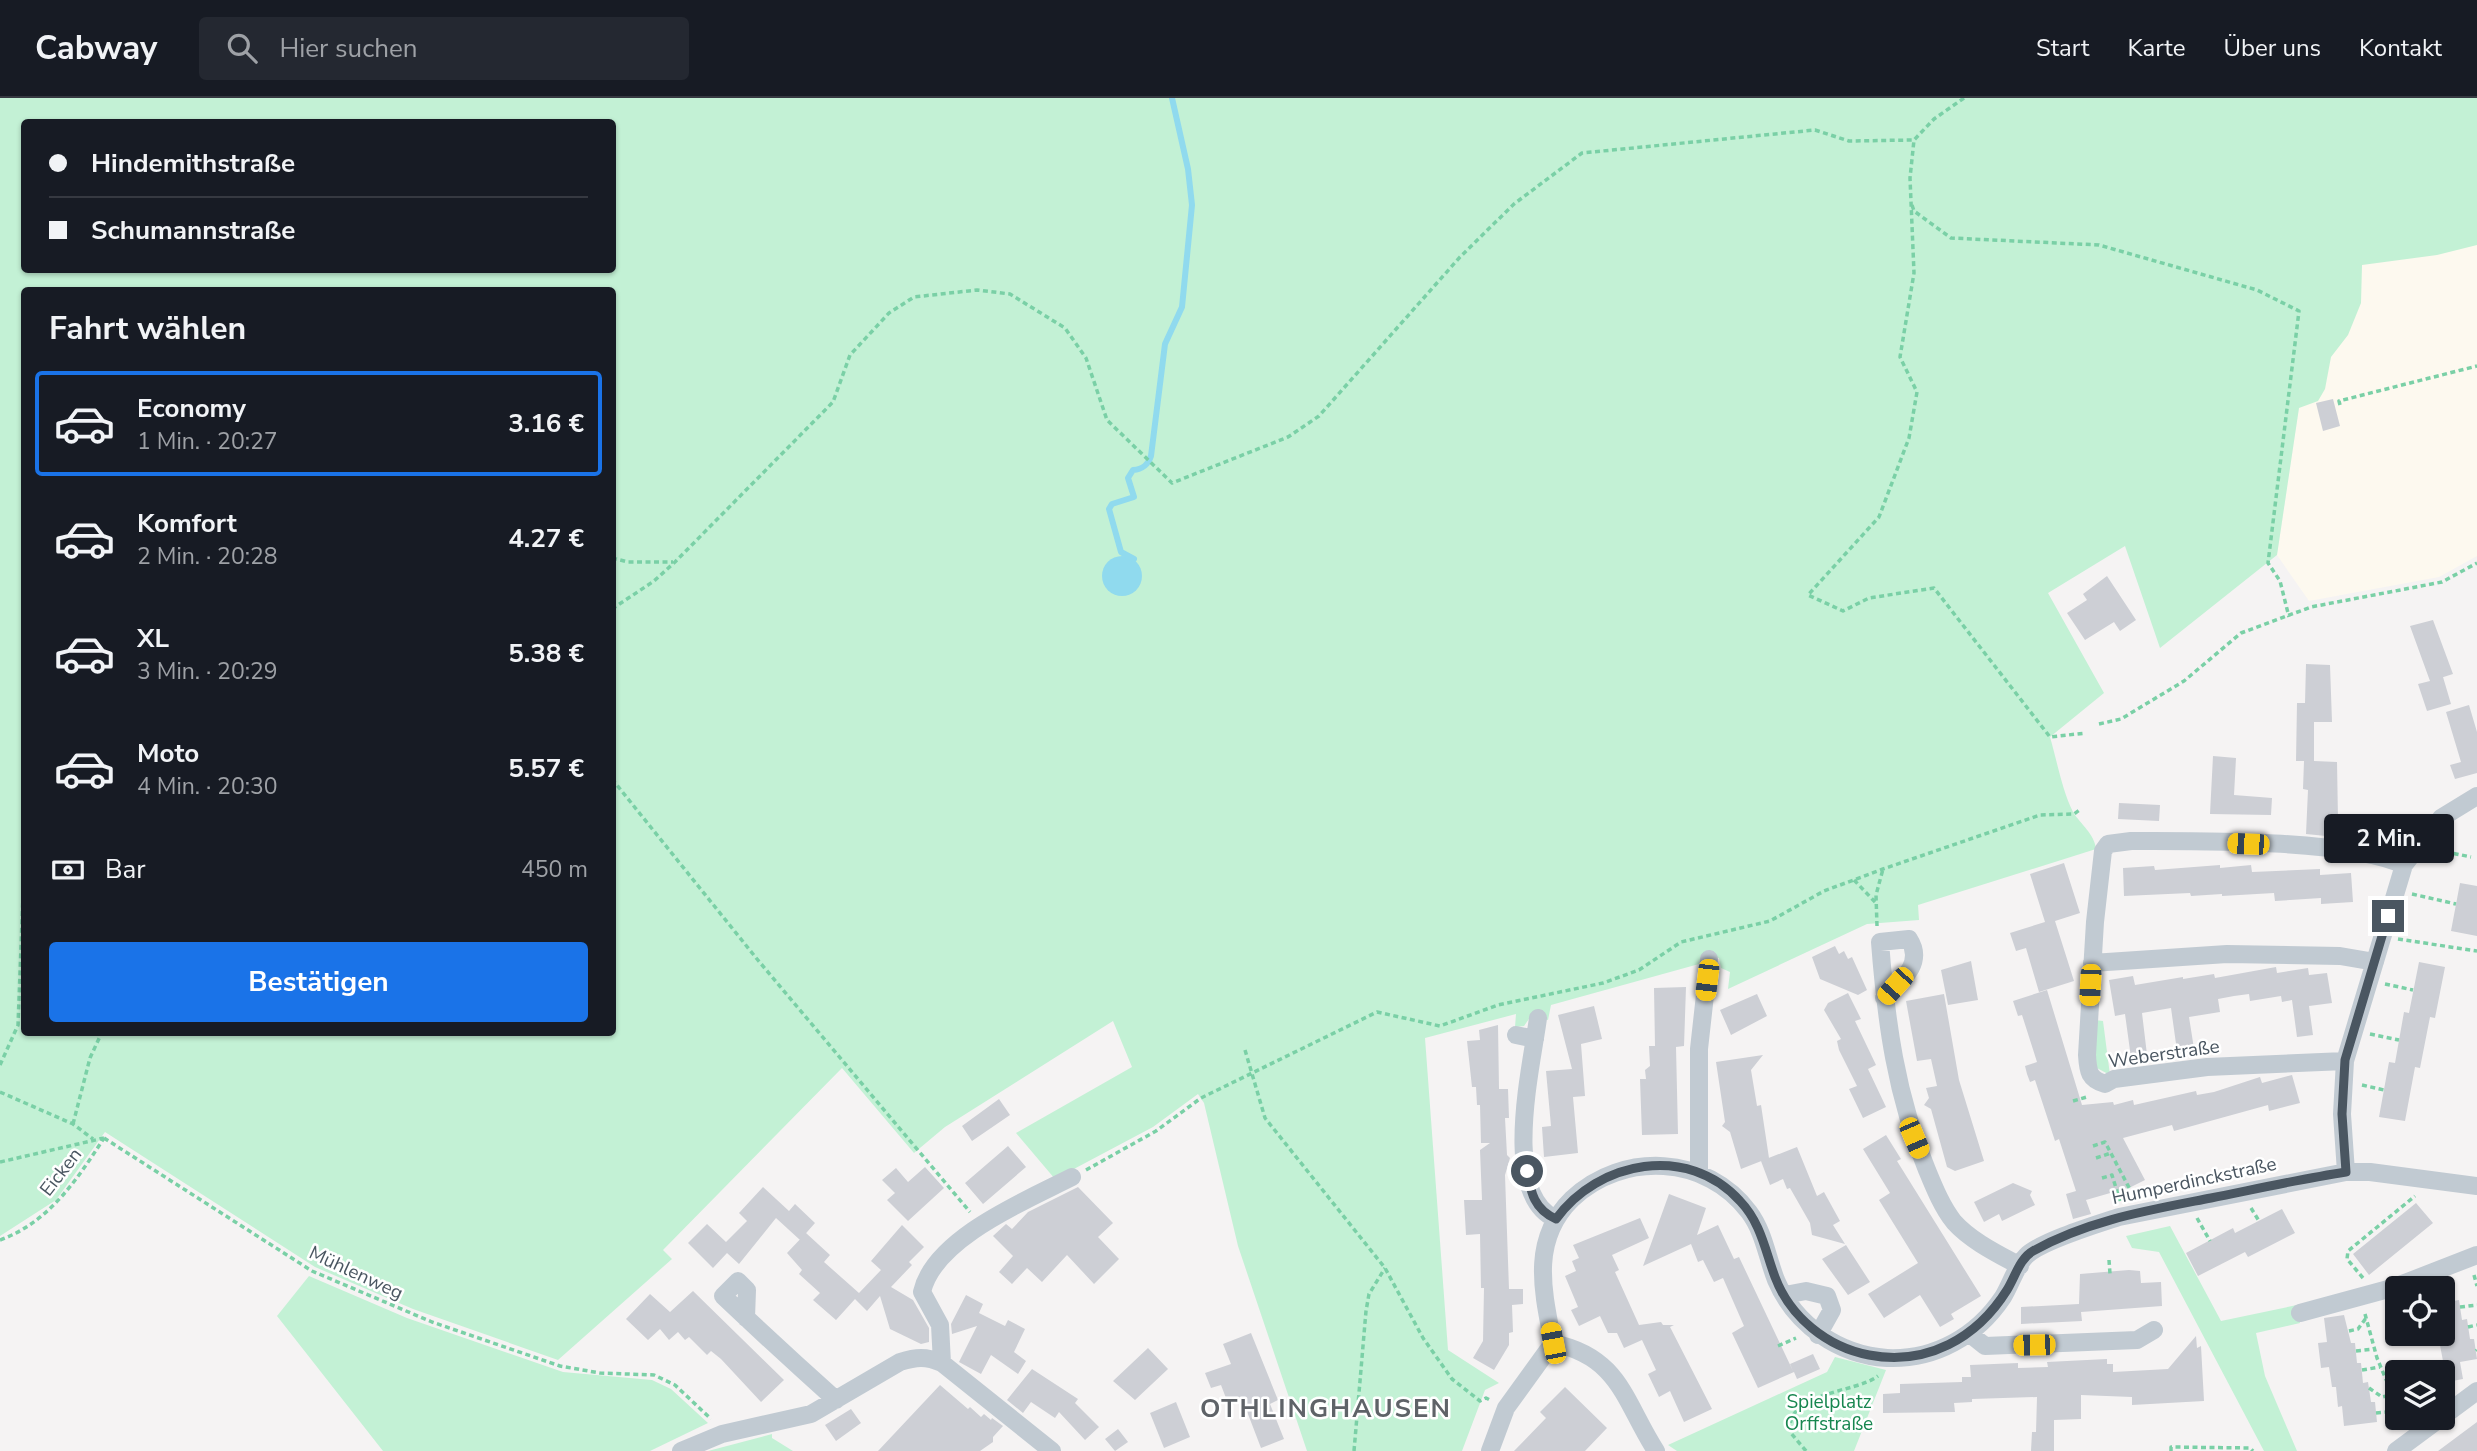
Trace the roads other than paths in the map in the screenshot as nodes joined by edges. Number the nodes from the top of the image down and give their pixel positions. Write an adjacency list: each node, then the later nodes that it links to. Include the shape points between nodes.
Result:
1 (2477, 796): 2 (street, via 2441,818)
2 (2404, 865): 4 (street, Weberstraße, via 2375,856 2304,847 2158,841 2108,844 2103,851); 5 (street)
3 (1709, 959): 12 (street, via 1699,1049)
4 (2092, 962): 5 (street, via 2227,954 2340,956); 10 (street, Weberstraße, via 2088,1072 2105,1084 2114,1079 2234,1065)
5 (2375, 962): 10 (street)
6 (1884, 998): 17 (street, via 1901,1098 1943,1205 1973,1238)
7 (1538, 1018): 9 (street)
8 (1516, 1035): 9 (street)
9 (1535, 1039): 15 (street, via 1524,1102 1527,1171 1539,1209)
10 (2345, 1060): 11 (street)
11 (2346, 1172): 14 (street, Humperdinckstraße); 17 (street, Humperdinckstraße, via 2125,1216 2040,1248 2025,1256)
12 (1699, 1173): 15 (street, via 1679,1167 1630,1168 1597,1180); 18 (street, via 1726,1188 1751,1214)
13 (1072, 1178): 25 (street, via 981,1224 956,1244 924,1284 924,1299 940,1325)
14 (2477, 1186)
15 (1556, 1219): 24 (street, via 1546,1245 1541,1282)
16 (2477, 1255): 19 (street, via 2428,1276)
17 (2020, 1266): 22 (street, Humperdinckstraße, via 1989,1317)
18 (1785, 1295): 23 (street); 23 (street, via 1806,1291 1827,1296 1832,1310)
19 (2300, 1313)
20 (746, 1318): 27 (street)
21 (2154, 1330): 22 (street, via 2137,1340 1985,1346)
22 (1970, 1334): 23 (street, Humperdinckstraße, via 1932,1352 1886,1358 1858,1353)
23 (1818, 1335)
24 (1553, 1343): 30 (street, via 1506,1408); 31 (street, via 1593,1357 1610,1372 1627,1394)
25 (942, 1363): 27 (street, via 929,1358 908,1360); 29 (street)
26 (2477, 1391): 32 (street)
27 (836, 1400): 28 (street, via 811,1414 722,1433)
28 (681, 1451)
29 (1052, 1451)
30 (1490, 1451)
31 (1656, 1451)
32 (2396, 1451)

